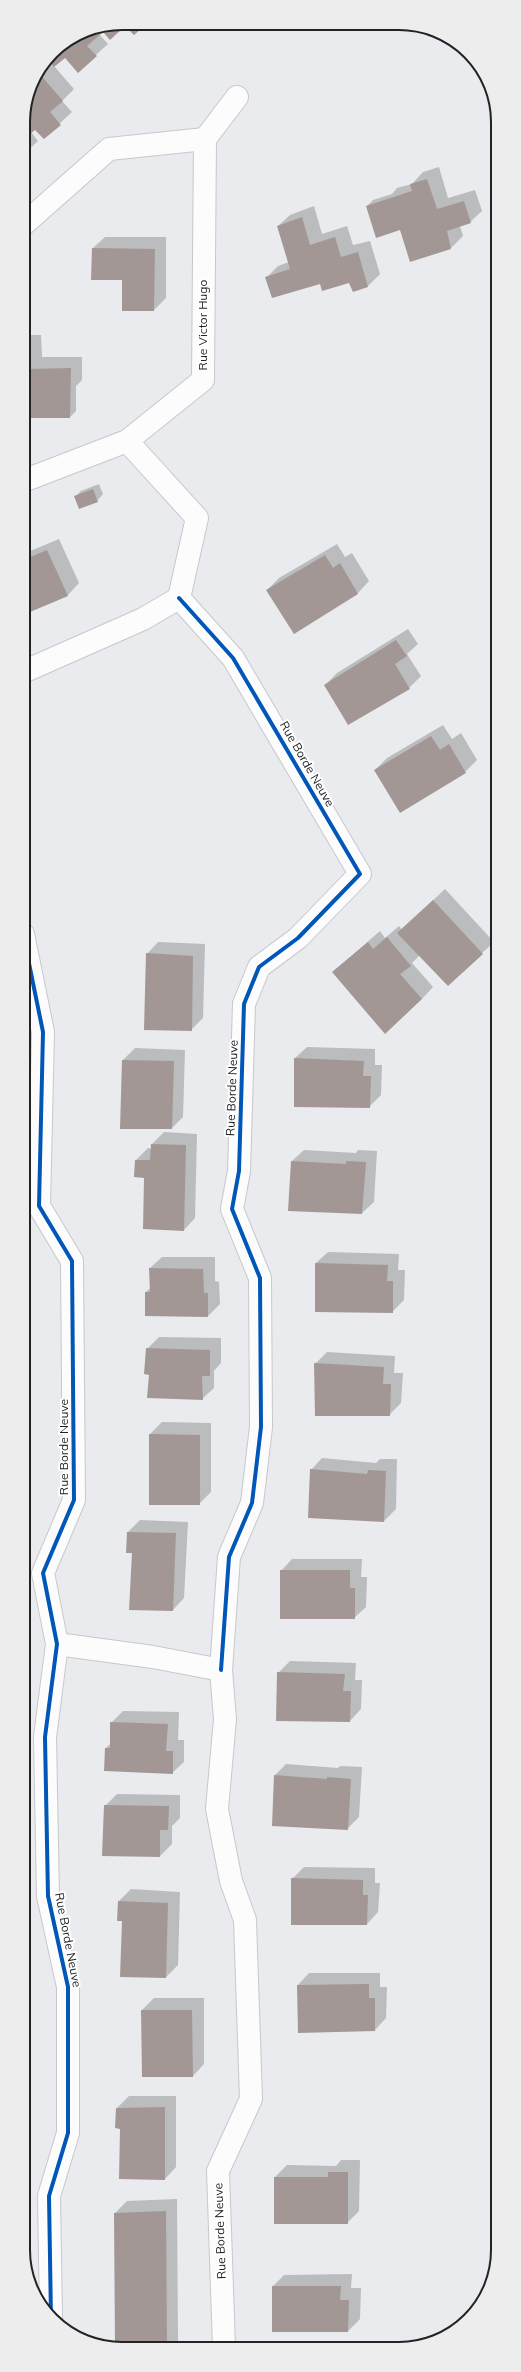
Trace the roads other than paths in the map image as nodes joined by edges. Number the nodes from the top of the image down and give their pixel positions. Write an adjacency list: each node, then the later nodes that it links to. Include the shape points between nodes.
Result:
1 (237, 96): 2 (street)
2 (205, 139): 3 (street, via 109,149); 4 (street, Rue Victor Hugo, via 203,380)
3 (30, 219)
4 (127, 441): 5 (street, Rue Victor Hugo); 6 (street, via 197,518)
5 (30, 478)
6 (179, 598): 7 (street, via 143,619); 10 (street, Rue Borde Neuve, via 233,658 360,874 298,938 259,967 244,1004 240,1171 232,1210 260,1278 261,1427 252,1503 229,1557)
7 (30, 669)
8 (30, 968): 9 (street, Rue Borde Neuve, via 43,1032 39,1206 72,1261 74,1500 43,1573)
9 (57, 1644): 10 (street, via 153,1657); 11 (street, Rue Borde Neuve, via 45,1737 48,1888 68,1987 68,2133 48,2196)
10 (221, 1670): 12 (street, Rue Borde Neuve, via 225,1720 217,1809 231,1881 245,1920 251,2099 218,2172)
11 (51, 2308)
12 (224, 2342)

